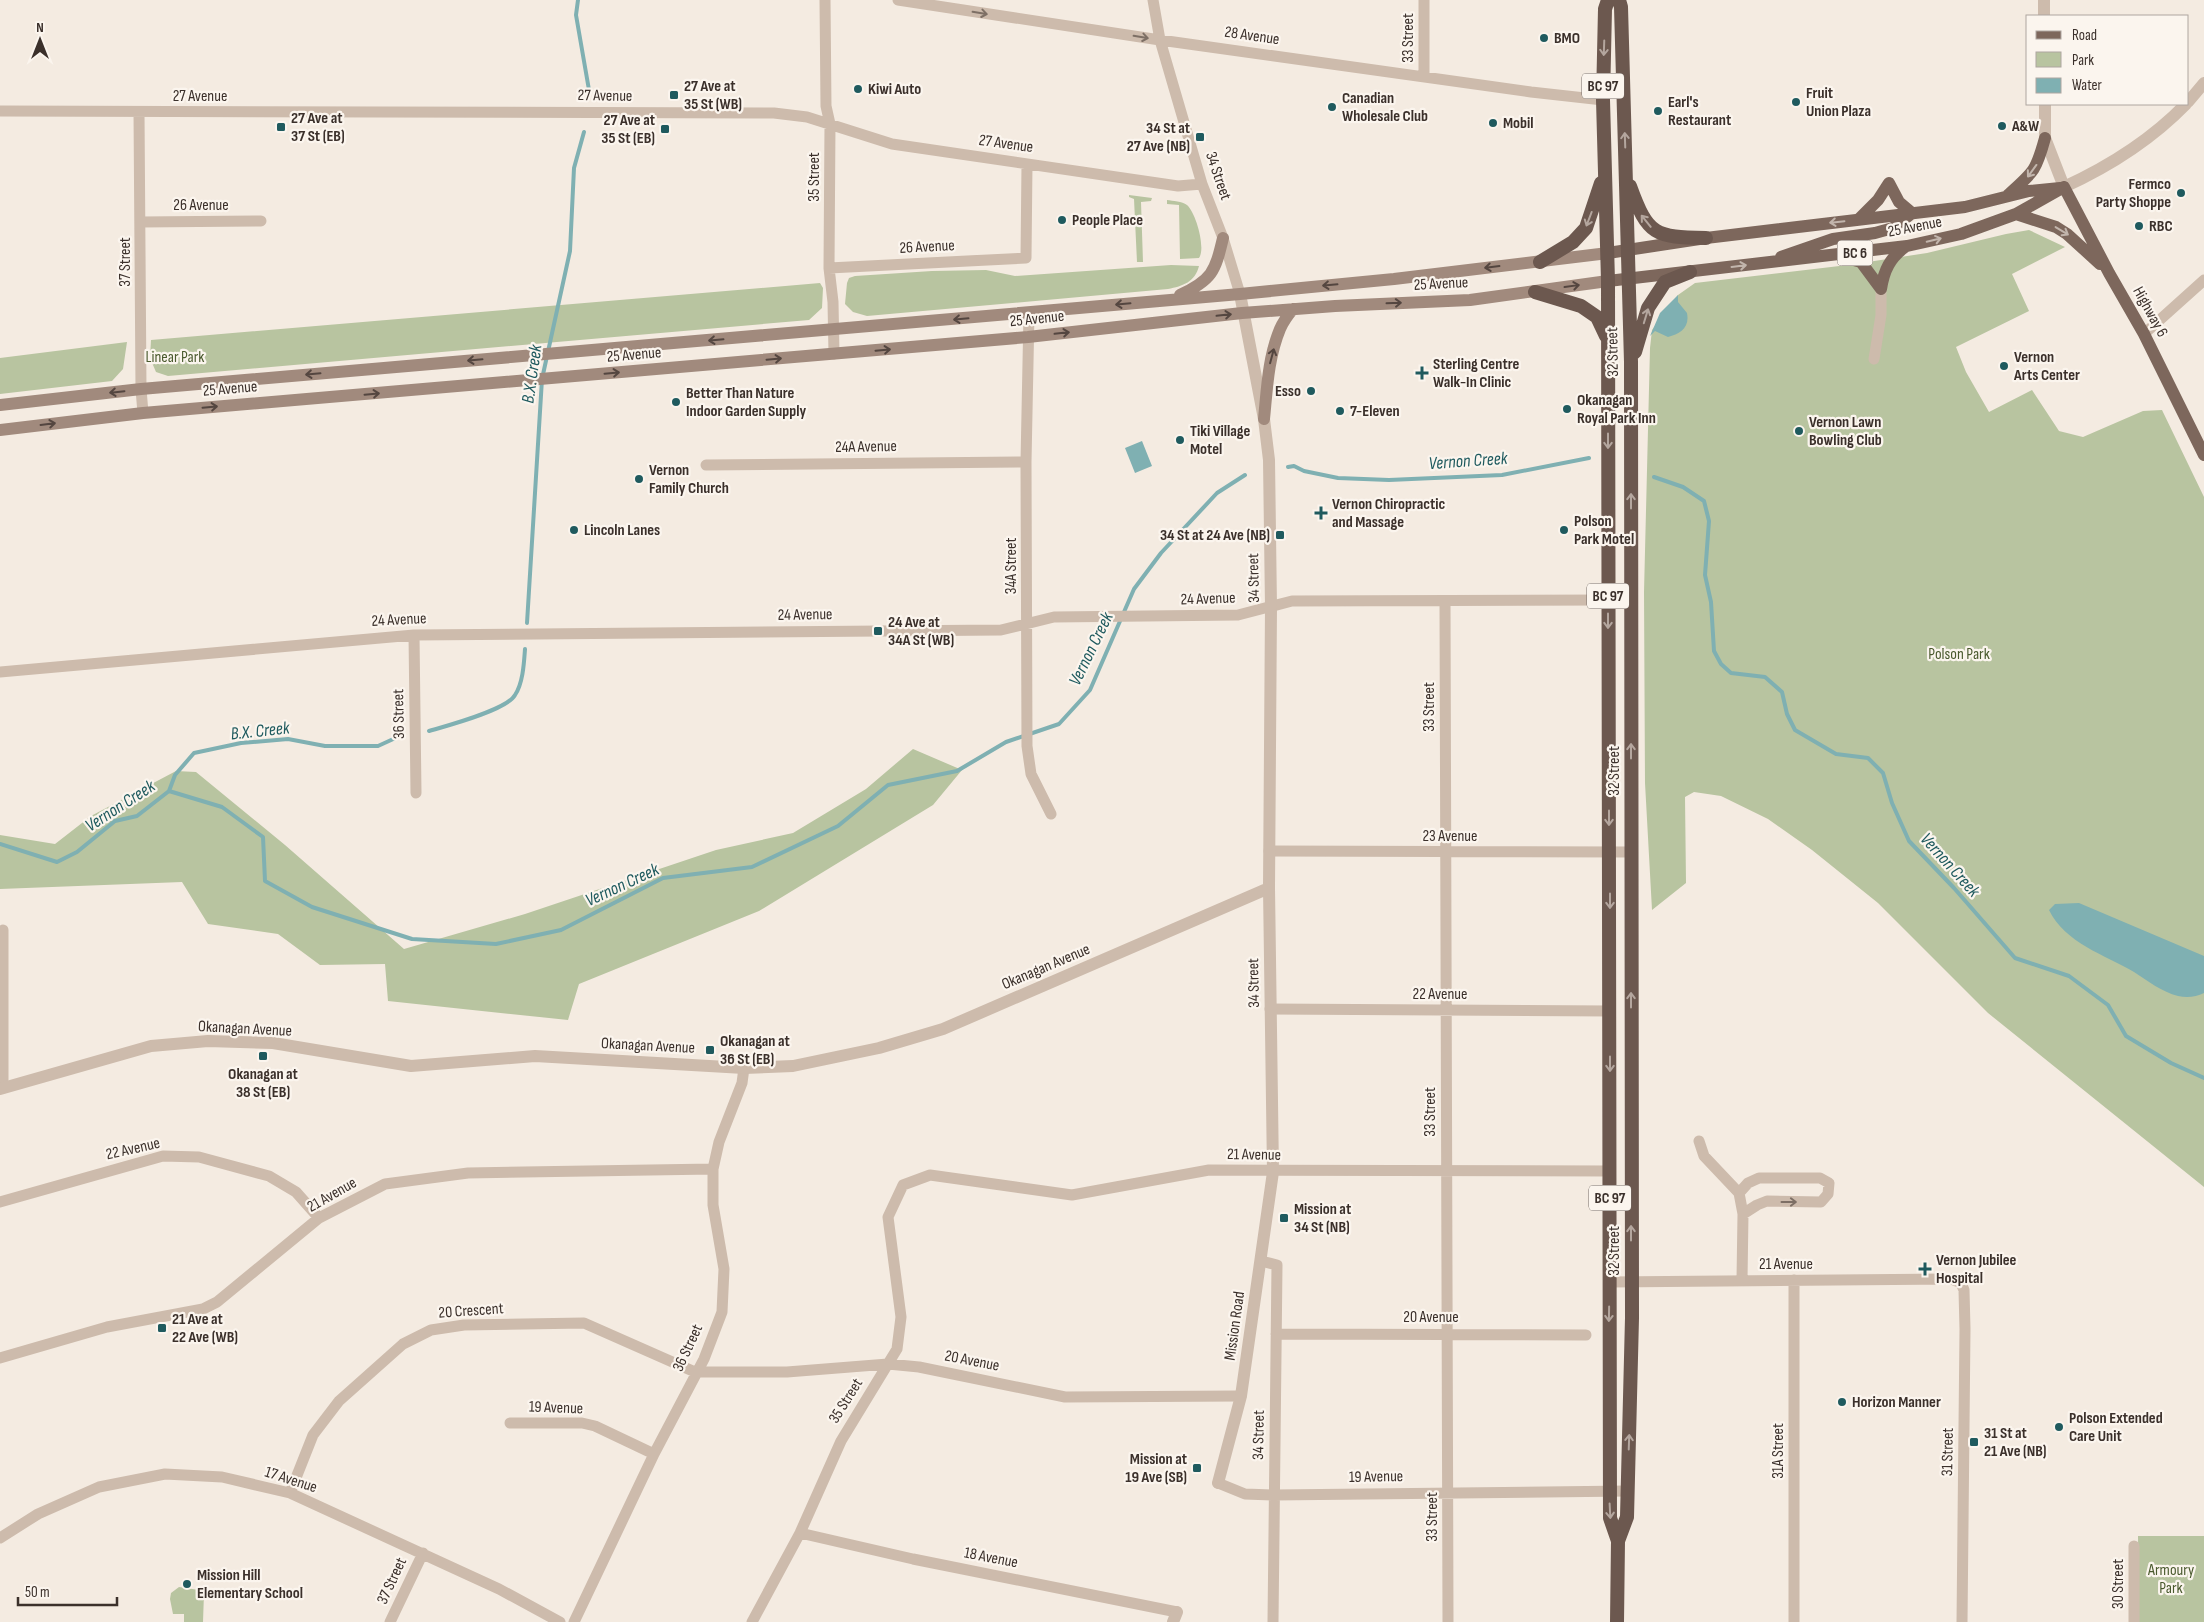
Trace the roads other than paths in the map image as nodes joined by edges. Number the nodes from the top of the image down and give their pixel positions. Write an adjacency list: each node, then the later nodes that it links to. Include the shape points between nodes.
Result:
1 (824, 0): 18 (street, 35 Street, via 826,106)
2 (898, 0): 9 (street, 28 Avenue, one-way to 9)
3 (1153, 0): 9 (street, 34 Street)
4 (1424, 0): 10 (street, 33 Street)
5 (1608, 0): 12 (highway, 32 Street / BC 97, one-way to 12, via 1605,9)
6 (1619, 0): 22 (highway, 32 Street / BC 97, one-way to 6)
7 (2044, 0): 8 (street)
8 (2044, 15)
9 (1160, 40): 10 (street, 28 Avenue); 23 (street, 34 Street)
10 (1424, 76): 12 (street, 28 Avenue)
11 (2204, 83): 13 (street, 25 Avenue)
12 (1603, 100): 21 (highway, 32 Street / BC 97)
13 (2189, 101)
14 (2045, 105): 19 (street)
15 (2185, 105): 24 (street, 25 Avenue, via 2137,147)
16 (0, 112): 17 (street, 27 Avenue)
17 (140, 112): 18 (street, 27 Avenue, via 774,114 806,117); 30 (street, 37 Street)
18 (830, 124): 20 (street, 27 Avenue, via 892,144); 39 (street, 35 Street)
19 (2045, 138): 24 (street); 25 (main road, one-way to 25, via 2031,175)
20 (1027, 164): 23 (street, 27 Avenue, via 1178,186); 39 (street, 26 Avenue, via 1026,258)
21 (1604, 173): 35 (highway, 32 Street / BC 97); 37 (highway, one-way to 37, via 1586,228 1573,242)
22 (1626, 174): 32 (highway, one-way to 22, via 1656,232 1640,213); 34 (highway, 32 Street / BC 97)
23 (1202, 184): 31 (street, 34 Street)
24 (2064, 187): 25 (main road, 25 Avenue / BC 6); 27 (main road, 25 Avenue); 41 (main road, Highway 6)
25 (2006, 197): 26 (main road, 25 Avenue / BC 6, via 1965,207)
26 (1912, 214): 28 (main road, 25 Avenue / BC 6); 28 (main road, via 1899,202 1889,184); 38 (main road, via 1893,228 1806,246)
27 (2016, 214): 33 (main road, 25 Avenue / BC 6, one-way to 27, via 1961,234); 41 (main road, one-way to 41, via 2056,227)
28 (1858, 220): 32 (main road, 25 Avenue / BC 6, one-way to 32)
29 (261, 221): 30 (street, 26 Avenue)
30 (141, 222): 59 (street, 37 Street)
31 (1223, 238): 47 (street, 34 Street); 48 (main road, via 1213,272 1202,285)
32 (1706, 238): 34 (main road, 25 Avenue / BC 6)
33 (1907, 246): 36 (main road, 25 Avenue / BC 6); 45 (main road, via 1888,264)
34 (1628, 250): 35 (main road, 25 Avenue / BC 6); 42 (highway, 32 Street / BC 97)
35 (1608, 252): 37 (main road, 25 Avenue); 44 (highway, 32 Street / BC 97)
36 (1839, 255): 38 (main road, 25 Avenue / BC 6); 45 (main road, via 1861,262)
37 (1540, 262): 47 (main road, 25 Avenue, one-way to 47)
38 (1767, 262): 40 (main road, 25 Avenue / BC 6, one-way to 38)
39 (829, 268): 52 (street, 35 Street)
40 (1690, 272): 42 (main road, 25 Avenue / BC 6); 58 (highway, one-way to 40, via 1648,308 1665,282)
41 (2109, 273): 53 (main road, Highway 6)
42 (1629, 279): 44 (main road, 25 Avenue / BC 6); 58 (highway, 32 Street / BC 97)
43 (2204, 280): 53 (street)
44 (1608, 281): 46 (main road, 25 Avenue, one-way to 44); 55 (highway, 32 Street / BC 97)
45 (1881, 288): 57 (street, via 1881,315)
46 (1535, 292): 49 (main road, 25 Avenue, one-way to 46, via 1470,300); 55 (highway, via 1581,306 1597,316)
47 (1240, 294): 48 (main road, 25 Avenue); 51 (street, 34 Street)
48 (1171, 300): 50 (main road, 25 Avenue, one-way to 50)
49 (1293, 309): 51 (main road, 25 Avenue); 62 (main road, one-way to 49, via 1269,368 1280,328)
50 (1029, 313): 52 (main road, 25 Avenue, one-way to 52); 54 (street, 34A Street)
51 (1242, 313): 54 (main road, 25 Avenue, one-way to 51); 62 (street, 34 Street)
52 (834, 330): 56 (street, 35 Street); 59 (main road, 25 Avenue, one-way to 59)
53 (2144, 334): 64 (main road, Highway 6)
54 (1028, 337): 56 (main road, 25 Avenue, one-way to 54); 65 (street, 34A Street)
55 (1608, 339): 67 (highway, 32 Street / BC 97, one-way to 67)
56 (834, 354): 61 (main road, 25 Avenue, one-way to 56)
57 (1874, 359)
58 (1632, 362): 78 (highway, 32 Street / BC 97, one-way to 58)
59 (141, 389): 60 (main road, 25 Avenue, one-way to 60); 61 (street, 37 Street)
60 (0, 405)
61 (143, 413): 63 (main road, 25 Avenue, one-way to 61)
62 (1264, 419): 69 (street, 34 Street, via 1269,480)
63 (0, 430)
64 (2204, 455)
65 (1026, 462): 66 (street, 24A Avenue); 70 (street, 34A Street)
66 (706, 465)
67 (1608, 600): 68 (street, 24 Avenue); 77 (highway, 32 Street / BC 97, one-way to 77)
68 (1445, 601): 69 (street, 24 Avenue, via 1292,601); 76 (street, 33 Street)
69 (1271, 607): 70 (street, 24 Avenue, via 1238,615 1054,617); 75 (street, 34 Street)
70 (1027, 625): 71 (street, 24 Avenue, via 1001,630); 74 (street, 34A Street, via 1027,746 1031,774)
71 (414, 635): 72 (street, 24 Avenue); 73 (street, 36 Street)
72 (0, 672)
73 (416, 793)
74 (1051, 814)
75 (1269, 851): 76 (street, 23 Avenue); 79 (street, 34 Street)
76 (1447, 852): 77 (street, 23 Avenue); 82 (street, 33 Street)
77 (1609, 852): 78 (street, 23 Avenue); 83 (highway, 32 Street / BC 97, one-way to 83)
78 (1632, 852): 100 (highway, 32 Street / BC 97, one-way to 78)
79 (1269, 888): 81 (street, 34 Street); 84 (street, Okanagan Avenue, via 932,1033 793,1066)
80 (3, 930): 85 (street)
81 (1270, 1009): 82 (street, 22 Avenue); 90 (street, 34 Street)
82 (1446, 1010): 83 (street, 22 Avenue); 88 (street, 33 Street)
83 (1610, 1011): 89 (highway, 32 Street / BC 97, one-way to 89)
84 (744, 1068): 85 (street, Okanagan Avenue, via 535,1056 411,1066 273,1043 208,1040 151,1046); 87 (street, 36 Street)
85 (1, 1089)
86 (1699, 1140): 92 (street, via 1704,1156)
87 (713, 1169): 95 (street, 21 Avenue, via 468,1172 385,1184); 107 (street, 36 Street, via 713,1205 724,1269 722,1312 704,1359)
88 (1447, 1170): 89 (street, 21 Avenue); 90 (street, 21 Avenue); 102 (street, 33 Street)
89 (1610, 1171): 99 (highway, 32 Street / BC 97)
90 (1273, 1172): 91 (street, 21 Avenue, via 1209,1170 1072,1195 930,1174); 96 (street, Mission Road)
91 (903, 1185): 106 (street, 35 Street, via 888,1217 901,1317 897,1349)
92 (1739, 1193): 94 (street); 94 (street, one-way to 92, via 1767,1201 1821,1202 1828,1194 1829,1183 1820,1178 1758,1178)
93 (0, 1202): 95 (street, 22 Avenue, via 163,1156 199,1157 269,1176 296,1192)
94 (1743, 1214): 97 (street)
95 (319, 1218): 105 (street, 21 Avenue, via 217,1302 203,1309 107,1327)
96 (1262, 1261): 103 (street, 34 Street, via 1277,1264); 108 (street, Mission Road)
97 (1742, 1280): 98 (street, 21 Avenue); 100 (street, 21 Avenue)
98 (1794, 1280): 101 (street, 21 Avenue, via 1951,1279); 130 (street, 31A Street)
99 (1610, 1282): 100 (street, 21 Avenue); 112 (highway, 32 Street / BC 97, one-way to 112)
100 (1632, 1282): 113 (highway, 32 Street / BC 97, one-way to 100)
101 (1961, 1283): 131 (street, 31 Street, via 1965,1330)
102 (1447, 1333): 103 (street, 20 Avenue); 104 (street, 20 Avenue); 114 (street, 33 Street)
103 (1276, 1334): 116 (street, 34 Street)
104 (1586, 1334)
105 (0, 1358)
106 (888, 1364): 107 (street, 20 Avenue, via 787,1372); 108 (street, 20 Avenue, via 919,1367 1066,1396); 117 (street, 35 Street, via 841,1441)
107 (695, 1372): 110 (street, 36 Street); 115 (street, 20 Crescent, via 584,1323 464,1325 431,1330 403,1344 339,1401 313,1434)
108 (1241, 1396): 111 (street, Mission Road)
109 (510, 1423): 110 (street, 19 Avenue, via 582,1423)
110 (654, 1454): 125 (street, 36 Street)
111 (1218, 1483): 116 (street, 19 Avenue, via 1246,1494)
112 (1610, 1491): 113 (street, 19 Avenue); 114 (street, 19 Avenue); 119 (highway, 32 Street / BC 97, one-way to 119, via 1610,1518)
113 (1628, 1491): 119 (highway, 32 Street / BC 97, via 1627,1517)
114 (1448, 1492): 116 (street, 19 Avenue); 128 (street, 33 Street)
115 (290, 1493): 118 (street, 17 Avenue, via 222,1477 165,1474 100,1487 38,1514); 121 (street, 17 Avenue)
116 (1274, 1495): 127 (street, 34 Street)
117 (800, 1533): 122 (street, 18 Avenue); 126 (street, 35 Street)
118 (0, 1538)
119 (1618, 1541): 129 (highway, 32 Street / BC 97)
120 (2134, 1546): 132 (street, 30 Street)
121 (423, 1553): 123 (street, 37 Street); 124 (street, 17 Avenue)
122 (1175, 1617)
123 (390, 1622)
124 (560, 1622)
125 (574, 1622)
126 (752, 1622)
127 (1273, 1622)
128 (1448, 1622)
129 (1617, 1622)
130 (1794, 1622)
131 (1962, 1622)
132 (2134, 1622)

